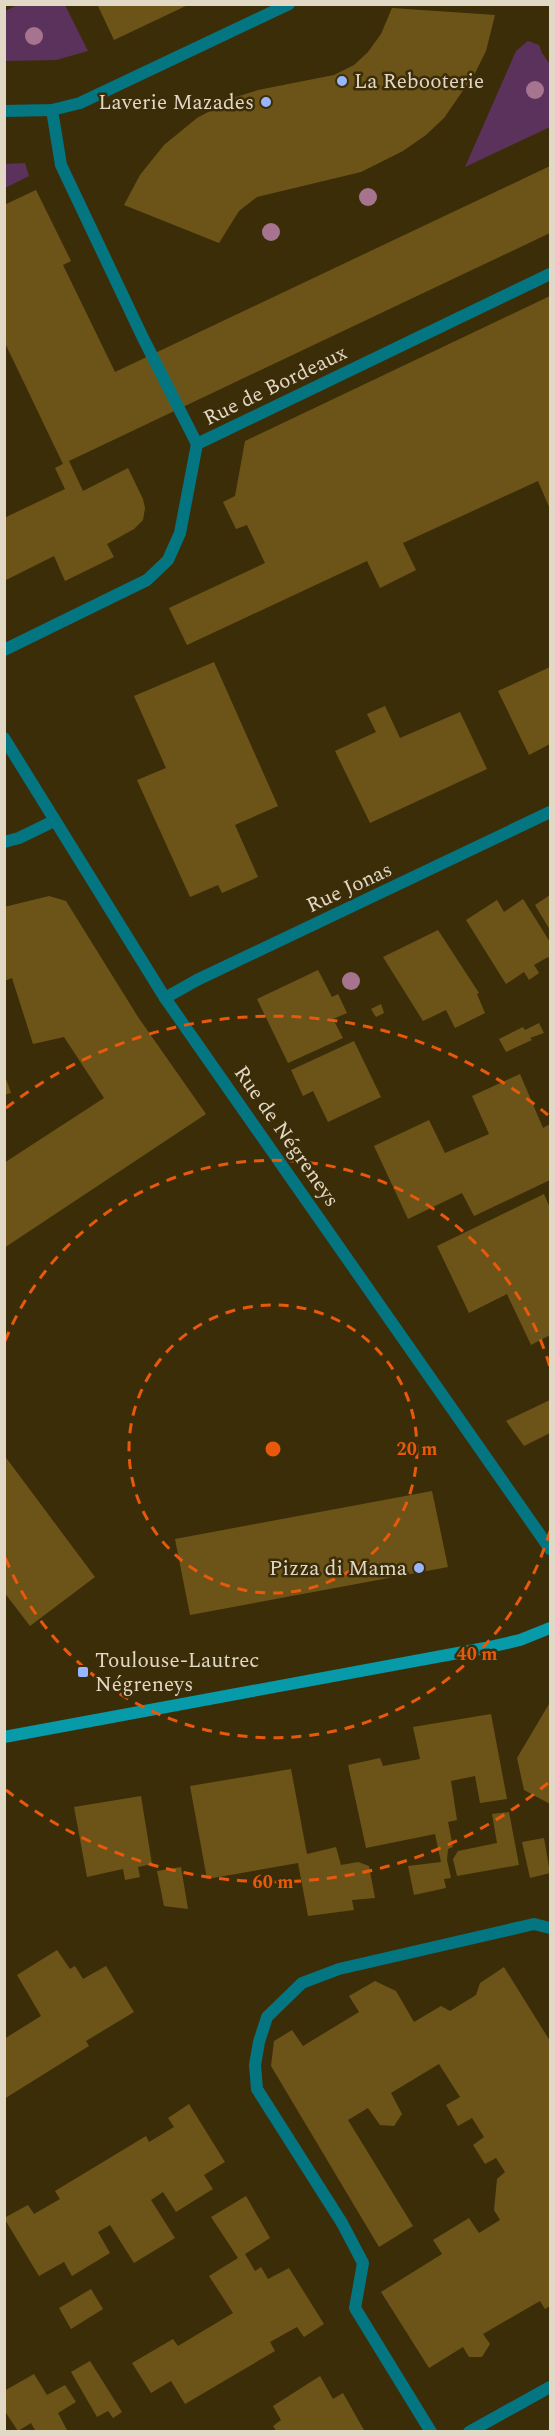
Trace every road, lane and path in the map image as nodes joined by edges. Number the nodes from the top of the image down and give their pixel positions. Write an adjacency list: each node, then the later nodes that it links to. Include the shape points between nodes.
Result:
1 (290, 4): 2 (street, via 80,103)
2 (52, 110): 3 (street); 5 (street, via 61,165)
3 (4, 111)
4 (550, 274): 5 (street, Rue de Bordeaux)
5 (197, 444): 6 (street, Rue de Bordeaux, via 180,534 168,560 147,580)
6 (4, 650)
7 (4, 738): 9 (street, Rue de Négreneys)
8 (550, 812): 11 (street, Rue Jonas)
9 (54, 821): 10 (street); 11 (street, Rue de Négreneys)
10 (4, 842)
11 (165, 998): 12 (street, Rue de Négreneys)
12 (550, 1549)
13 (550, 1628): 14 (main road, via 485,1648)
14 (4, 1737)
15 (550, 1928): 17 (street, via 534,1924 339,1969 311,1979 267,2017 259,2042 255,2065 257,2089 363,2263 355,2308)
16 (550, 2387): 18 (street)
17 (431, 2432)
18 (469, 2432)

